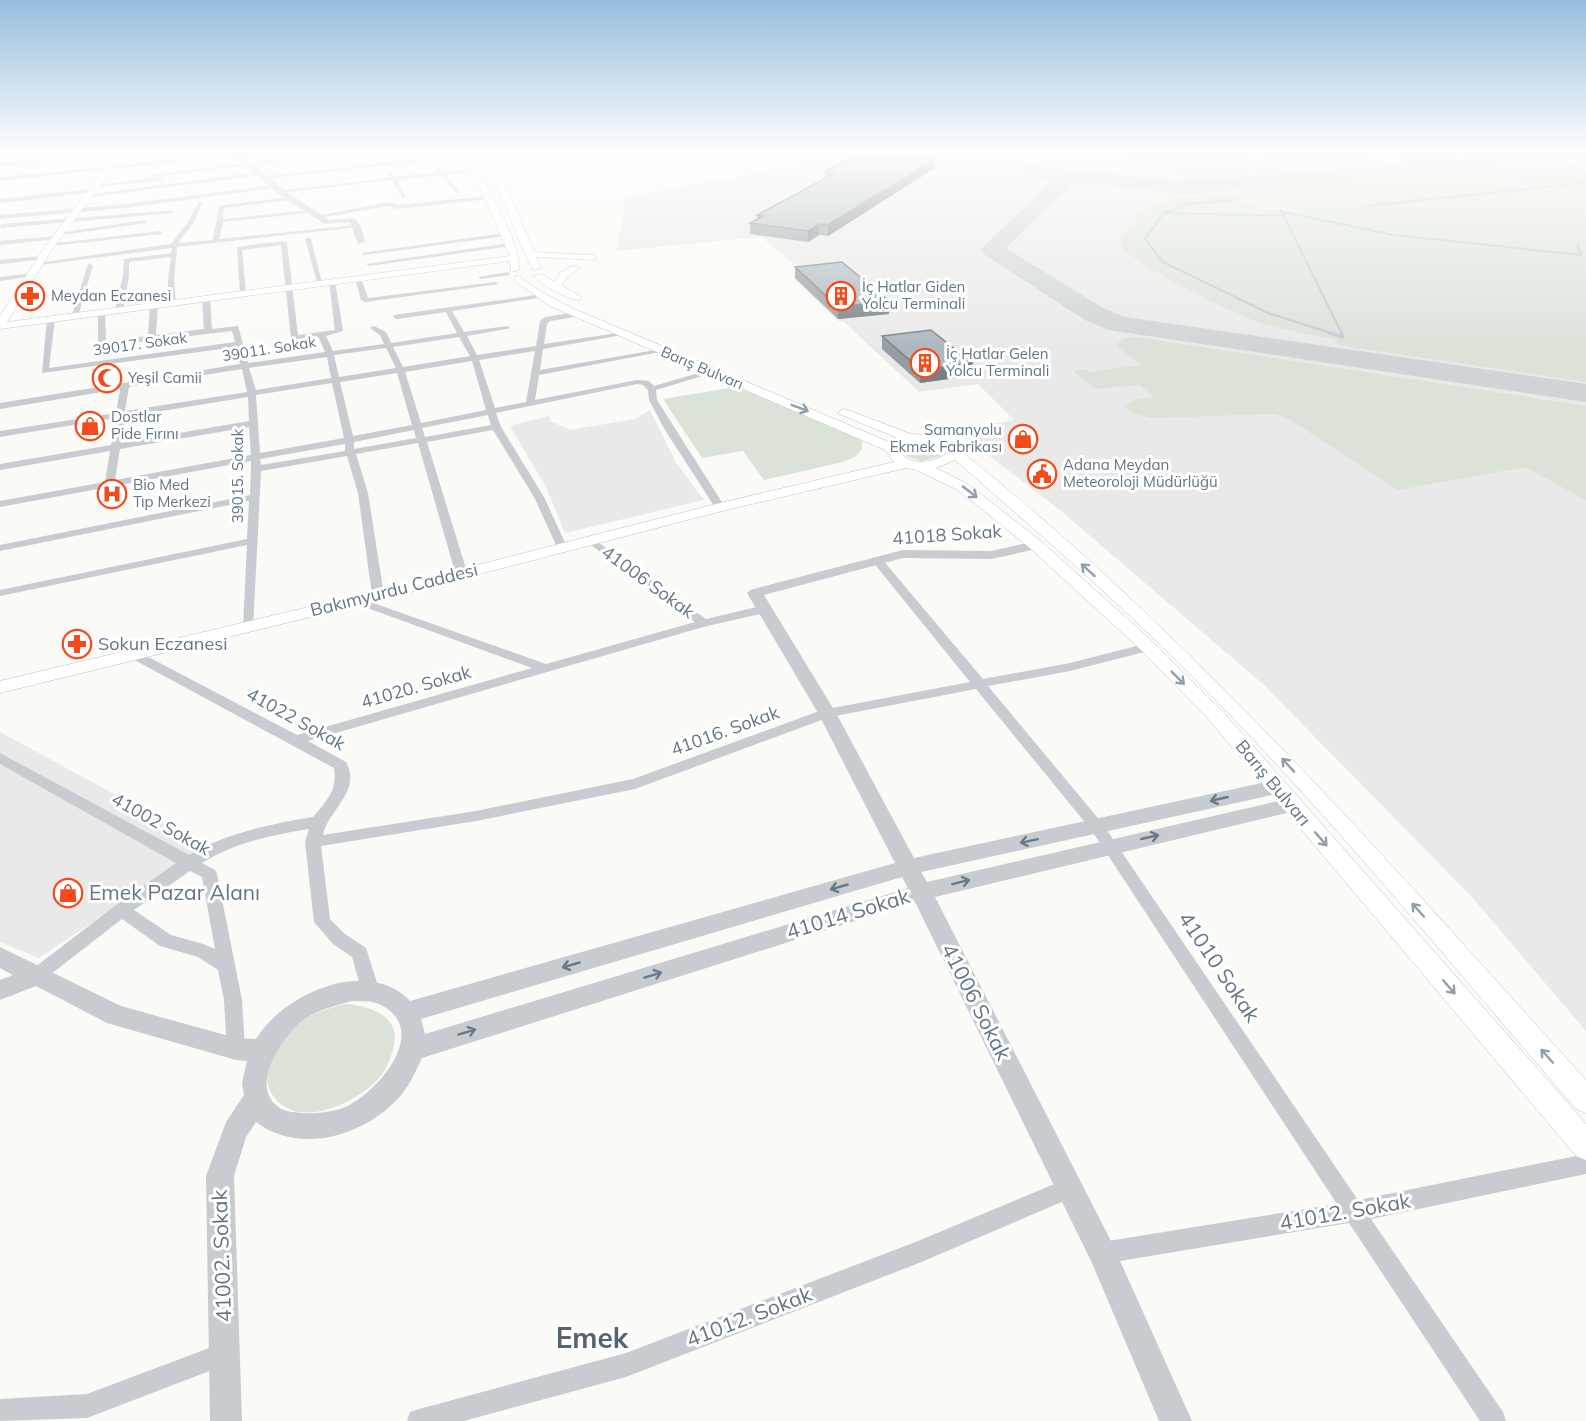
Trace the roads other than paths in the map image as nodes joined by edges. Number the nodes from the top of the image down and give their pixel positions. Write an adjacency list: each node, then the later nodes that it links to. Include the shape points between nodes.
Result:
1 (72, 218): 26 (main road)
2 (145, 218): 26 (street)
3 (168, 218): 26 (street)
4 (193, 218): 23 (street)
5 (286, 218): 9 (street)
6 (333, 218): 12 (street, via 352,220)
7 (495, 218): 17 (main road)
8 (516, 218): 28 (main road)
9 (220, 221): 15 (street)
10 (0, 226): 26 (street)
11 (164, 226): 16 (street)
12 (357, 227): 20 (street); 21 (street)
13 (230, 231): 15 (street)
14 (32, 232): 26 (street)
15 (219, 232): 20 (street)
16 (160, 233): 19 (street); 26 (street)
17 (505, 235): 24 (main road); 27 (street)
18 (308, 239): 48 (street)
19 (155, 240): 25 (street); 26 (street)
20 (216, 241): 23 (street)
21 (361, 242): 27 (street)
22 (0, 243): 26 (street)
23 (174, 245): 25 (street); 29 (street)
24 (510, 245): 30 (main road); 36 (street)
25 (150, 248): 26 (street)
26 (48, 250): 34 (street); 39 (street); 41 (street); 46 (street); 65 (main road)
27 (364, 253): 36 (street)
28 (531, 254): 31 (main road); 42 (main road)
29 (172, 255): 32 (street); 56 (street)
30 (515, 258): 43 (main road); 44 (main road)
31 (592, 258)
32 (126, 260): 33 (street); 58 (street)
33 (117, 261)
34 (0, 262)
35 (99, 264): 37 (street)
36 (369, 264): 44 (street)
37 (90, 265): 38 (street); 62 (street)
38 (79, 266)
39 (68, 268)
40 (575, 268): 51 (main road)
41 (0, 270)
42 (537, 272): 43 (main road); 51 (main road, Barış Bulvarı)
43 (514, 274): 52 (street); 54 (main road, Barış Bulvarı)
44 (375, 276): 45 (main road)
45 (358, 278): 47 (main road); 52 (street)
46 (0, 279)
47 (333, 281): 48 (main road); 69 (street, via 339,331)
48 (320, 282): 50 (main road)
49 (496, 284): 52 (street, via 365,300)
50 (290, 287): 53 (main road); 53 (street, via 284,243 239,248); 69 (street, via 295,338)
51 (554, 287): 99 (main road, Barış Bulvarı, via 708,362)
52 (363, 292)
53 (243, 293): 55 (main road)
54 (543, 296): 59 (street); 61 (main road, Barış Bulvarı)
55 (206, 298): 56 (main road); 68 (street)
56 (172, 303): 57 (main road)
57 (154, 305): 58 (main road); 72 (street)
58 (119, 310): 60 (main road)
59 (448, 310): 63 (street); 70 (street)
60 (101, 313): 62 (main road); 74 (street)
61 (578, 314): 71 (main road, Barış Bulvarı); 77 (street, via 543,323)
62 (74, 316): 64 (main road)
63 (397, 317)
64 (51, 320): 65 (main road); 82 (street, 39017. Sokak, via 45,371)
65 (0, 325)
66 (374, 328): 76 (street)
67 (507, 328): 70 (street, 39011. Sokak)
68 (208, 330): 72 (street); 75 (street, 39015. Sokak, via 235,327)
69 (322, 334): 79 (street)
70 (461, 334): 76 (street, 39011. Sokak); 81 (street)
71 (624, 334): 77 (street); 78 (main road, Barış Bulvarı)
72 (152, 337): 73 (street)
73 (138, 339): 74 (street); 80 (street)
74 (101, 344): 82 (street)
75 (239, 344): 80 (street, 39017. Sokak); 83 (street, 39015. Sokak)
76 (389, 345): 79 (street, 39011. Sokak); 84 (street)
77 (542, 348): 81 (street); 86 (street)
78 (661, 351): 85 (main road, Barış Bulvarı); 86 (street)
79 (330, 354): 83 (street, 39011. Sokak); 87 (street)
80 (139, 357): 82 (street, 39017. Sokak)
81 (474, 358): 84 (street); 93 (street)
82 (102, 362)
83 (245, 366): 88 (street, 39011. Sokak); 90 (street, 39015. Sokak)
84 (400, 369): 87 (street); 96 (street)
85 (706, 372): 89 (street); 103 (main road, Barış Bulvarı, one-way to 103, via 842,424)
86 (534, 373): 91 (street)
87 (335, 380): 90 (street); 100 (street)
88 (125, 386): 92 (street, 39011. Sokak); 94 (street)
89 (652, 389): 91 (street, via 637,382); 114 (street, via 653,400 664,420)
90 (252, 393): 94 (street); 95 (street, 39015. Sokak)
91 (530, 402): 93 (street)
92 (0, 406)
93 (492, 412): 96 (street); 97 (street)
94 (120, 414): 98 (street); 102 (street)
95 (254, 423): 102 (street); 106 (street, 39015. Sokak)
96 (419, 426): 100 (street); 101 (street)
97 (496, 427): 101 (street); 118 (street, via 539,497)
98 (0, 434)
99 (910, 438): 103 (main road, via 898,442); 104 (main road, Barış Bulvarı, via 941,441)
100 (350, 440): 105 (street); 106 (street)
101 (423, 440): 105 (street); 121 (street)
102 (115, 447): 108 (street); 110 (street)
103 (891, 450): 107 (main road, Barış Bulvarı, via 900,460); 111 (main road, Bakımyurdu Caddesi)
104 (953, 451): 107 (main road, via 945,462); 126 (main road, Barış Bulvarı, one-way to 104)
105 (350, 452): 109 (street); 123 (street, via 363,493)
106 (256, 456): 109 (street, 39015. Sokak); 110 (street)
107 (913, 464): 111 (main road, Bakımyurdu Caddesi); 117 (main road, Barış Bulvarı, one-way to 117, via 963,487)
108 (0, 467)
109 (256, 469): 112 (street, 39015. Sokak)
110 (110, 483): 113 (street)
111 (787, 493): 114 (main road, Bakımyurdu Caddesi)
112 (255, 497): 116 (street, 39015. Sokak); 119 (street)
113 (0, 504)
114 (720, 507): 115 (main road, Bakımyurdu Caddesi)
115 (591, 540): 118 (main road, Bakımyurdu Caddesi); 127 (street, 41006 Sokak)
116 (253, 541): 122 (street); 128 (street, 39015. Sokak)
117 (1036, 545): 120 (street, 41018 Sokak, via 992,555 903,555); 126 (main road, Barış Bulvarı)
118 (562, 547): 121 (main road, Bakımyurdu Caddesi)
119 (0, 548)
120 (877, 560): 125 (street, 41018 Sokak); 132 (street, 41010 Sokak)
121 (461, 572): 123 (main road, Bakımyurdu Caddesi)
122 (0, 593)
123 (378, 594): 124 (main road, Bakımyurdu Caddesi)
124 (355, 600): 128 (main road, Bakımyurdu Caddesi); 131 (street)
125 (760, 601): 127 (street, 41018 Sokak); 134 (street, 41006 Sokak)
126 (1112, 603): 129 (main road, Barış Bulvarı); 137 (main road, Barış Bulvarı, one-way to 126, via 1225,698)
127 (704, 623): 131 (street, 41018 Sokak)
128 (249, 626): 130 (main road, Bakımyurdu Caddesi)
129 (1148, 647): 132 (street, 41016. Sokak, via 1070,667); 138 (main road, Barış Bulvarı, one-way to 138, via 1217,717)
130 (133, 654): 133 (main road, Bakımyurdu Caddesi); 135 (street, 41022 Sokak)
131 (546, 669): 135 (street, 41020. Sokak)
132 (981, 683): 134 (street, 41016. Sokak); 140 (street, 41010 Sokak)
133 (0, 687)
134 (827, 713): 141 (street, 41016. Sokak, via 635,784 476,816); 144 (street, 41006 Sokak)
135 (297, 740): 139 (street, 41022 Sokak, via 341,765 344,781)
136 (0, 758): 143 (street, 41002 Sokak)
137 (1312, 791): 138 (main road); 157 (main road, Barış Bulvarı, one-way to 137)
138 (1284, 796): 140 (street, 41014 Sokak, one-way to 140); 142 (street, 41014 Sokak, one-way to 138); 158 (main road, Barış Bulvarı, one-way to 158)
139 (318, 822): 141 (street, 41022 Sokak); 143 (street, via 275,829 217,846)
140 (1097, 826): 142 (street, 41010 Sokak); 144 (street, 41014 Sokak, one-way to 144)
141 (313, 842): 151 (street, 41022 Sokak, via 322,922 360,953)
142 (1111, 846): 145 (street, 41014 Sokak, one-way to 142); 161 (street, 41010 Sokak)
143 (190, 862): 146 (street); 148 (street, 41002 Sokak, via 209,874)
144 (908, 867): 145 (street, 41006 Sokak); 152 (street, 41014 Sokak, one-way to 152)
145 (921, 892): 154 (street, 41014 Sokak, one-way to 145); 160 (street, 41006 Sokak)
146 (122, 910): 148 (street, via 166,941 203,951); 149 (street)
147 (0, 957): 149 (street)
148 (226, 966): 153 (street, 41002 Sokak)
149 (36, 976): 150 (street); 153 (street, via 116,1015)
150 (0, 990)
151 (371, 992): 152 (street, via 398,1002); 155 (street, via 352,991 325,997 293,1014 272,1034)
152 (405, 1013): 154 (street, via 412,1024)
153 (236, 1049): 155 (street)
154 (411, 1050): 156 (street, via 402,1076 382,1098 358,1115 328,1126 290,1126 268,1116)
155 (262, 1051): 156 (street, via 253,1077)
156 (256, 1100): 163 (street, 41002. Sokak, via 235,1131 220,1176)
157 (1586, 1100)
158 (1586, 1146)
159 (1586, 1164): 161 (street, 41012. Sokak)
160 (1071, 1188): 162 (street, 41006 Sokak); 166 (street, 41012. Sokak, via 919,1252 626,1365)
161 (1356, 1211): 162 (street, 41012. Sokak); 168 (street, 41010 Sokak)
162 (1102, 1253): 167 (street, 41006 Sokak)
163 (225, 1354): 164 (street, via 87,1406); 165 (street, 41002. Sokak)
164 (0, 1411)
165 (226, 1421)
166 (420, 1421)
167 (1176, 1421)
168 (1494, 1421)

